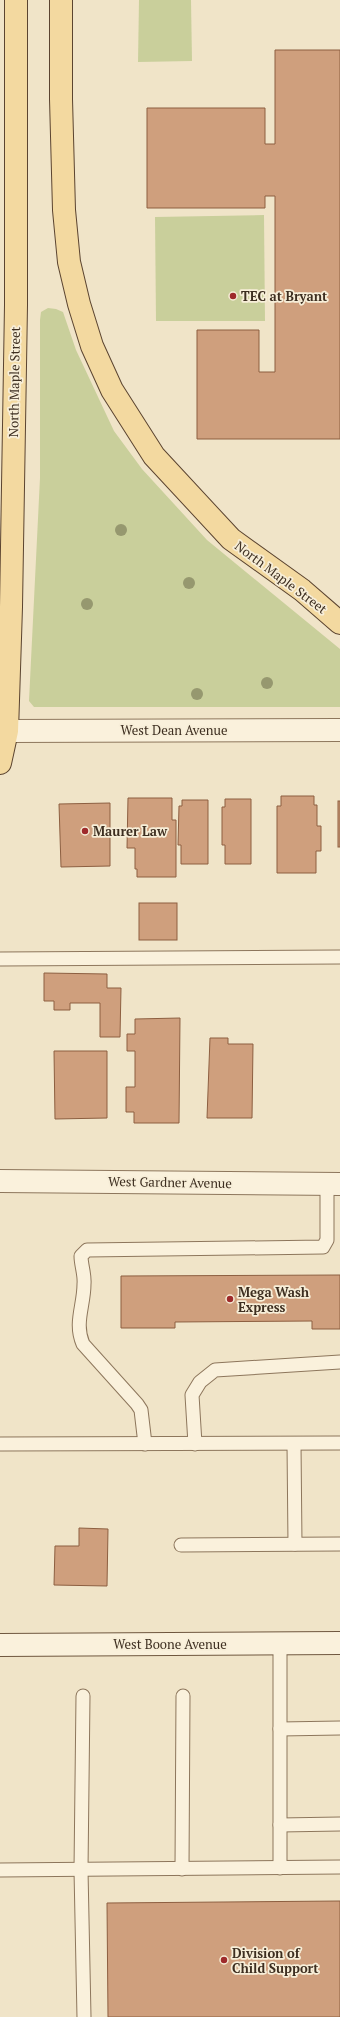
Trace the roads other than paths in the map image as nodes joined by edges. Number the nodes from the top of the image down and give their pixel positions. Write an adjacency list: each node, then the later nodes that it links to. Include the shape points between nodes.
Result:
1 (16, 0): 5 (main road, North Maple Street, via 16,297)
2 (61, 0): 3 (main road, North Maple Street, via 60,98 64,210 69,262 92,346 112,390 154,456 231,539 302,590)
3 (340, 623)
4 (340, 730): 5 (street, West Dean Avenue)
5 (7, 731): 6 (main road, North Maple Street)
6 (0, 763)
7 (340, 957): 8 (lane)
8 (0, 958)
9 (0, 1181): 10 (street, West Gardner Avenue)
10 (333, 1184): 14 (lane, via 327,1240 323,1248 87,1250 81,1256 85,1283 78,1324 79,1334 83,1344 141,1410)
11 (340, 1362): 15 (lane, via 215,1370 200,1382 192,1395)
12 (340, 1443): 16 (lane)
13 (0, 1444): 14 (lane)
14 (145, 1444): 15 (lane)
15 (196, 1444): 16 (lane)
16 (294, 1444): 17 (lane)
17 (295, 1544): 18 (lane); 19 (lane)
18 (340, 1544)
19 (181, 1545)
20 (280, 1643): 21 (street, West Boone Avenue); 22 (street, West Boone Avenue); 26 (lane)
21 (340, 1643)
22 (0, 1645)
23 (83, 1696): 33 (lane)
24 (183, 1696): 31 (lane)
25 (340, 1728): 26 (lane)
26 (280, 1729): 28 (lane)
27 (340, 1824): 28 (lane)
28 (280, 1825): 30 (lane)
29 (340, 1867): 30 (lane)
30 (280, 1868): 31 (lane)
31 (182, 1869): 33 (lane)
32 (0, 1870): 33 (lane)
33 (81, 1870): 34 (lane)
34 (84, 2017)

